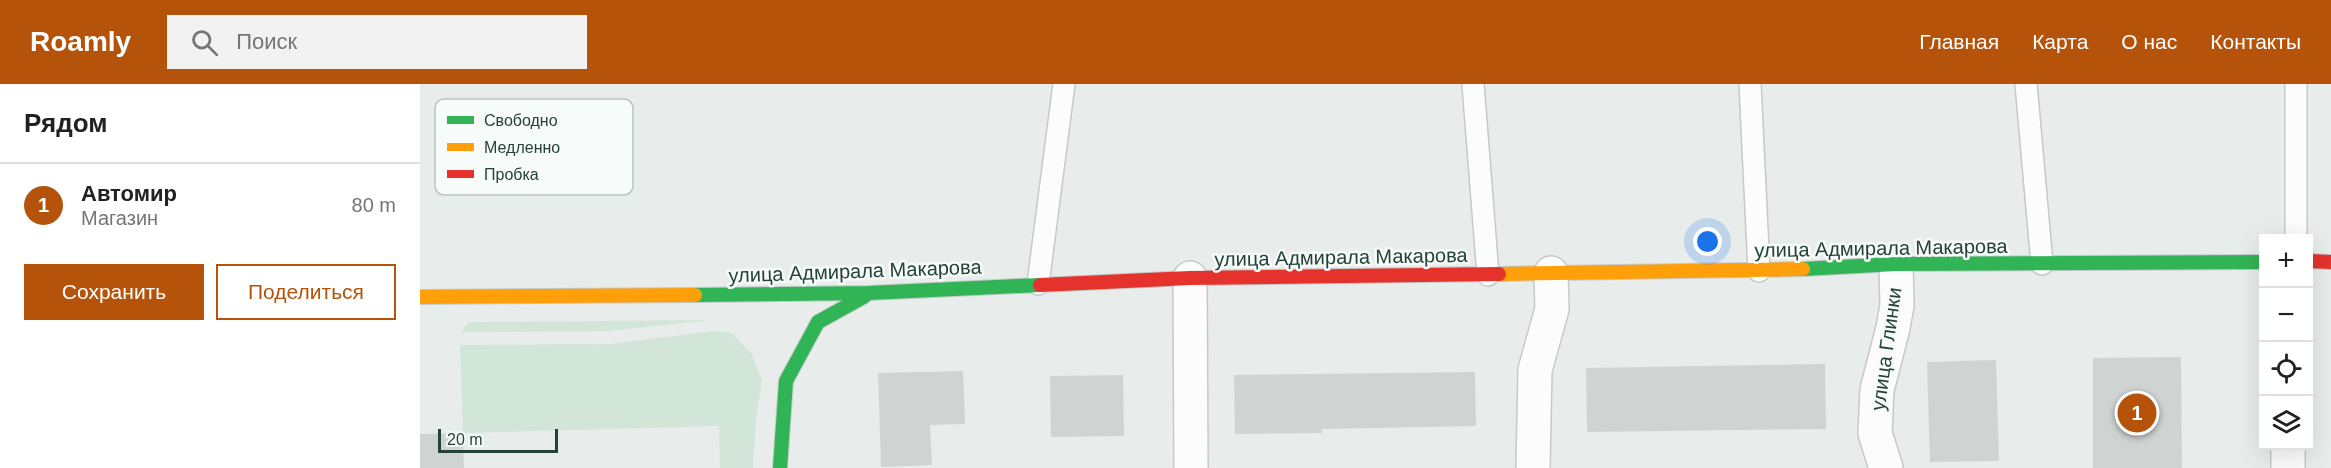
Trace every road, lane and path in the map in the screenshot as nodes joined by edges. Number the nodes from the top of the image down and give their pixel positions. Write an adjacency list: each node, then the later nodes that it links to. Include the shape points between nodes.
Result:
1 (1064, 84): 16 (lane)
2 (1473, 84): 14 (lane)
3 (1750, 84): 12 (lane)
4 (2026, 84): 11 (lane)
5 (2296, 84): 6 (lane)
6 (2296, 234)
7 (2313, 261): 9 (street)
8 (2259, 262): 11 (street, улица Адмирала Макарова)
9 (2331, 262)
10 (1896, 264): 11 (street, улица Адмирала Макарова); 12 (street, улица Адмирала Макарова); 23 (street, улица Глинки, via 1895,316 1877,390 1875,433)
11 (2042, 264)
12 (1759, 271): 13 (street, улица Адмирала Макарова)
13 (1551, 273): 14 (street, улица Адмирала Макарова); 22 (street, via 1552,309 1535,370)
14 (1488, 275): 15 (street, улица Адмирала Макарова)
15 (1190, 278): 16 (street, улица Адмирала Макарова); 21 (street)
16 (1038, 284): 17 (street, улица Адмирала Макарова)
17 (869, 293): 18 (street, улица Адмирала Макарова); 20 (street, via 818,322 786,381)
18 (420, 297)
19 (2288, 450): 24 (street)
20 (780, 468)
21 (1191, 468)
22 (1533, 468)
23 (1886, 468)
24 (2288, 468)

